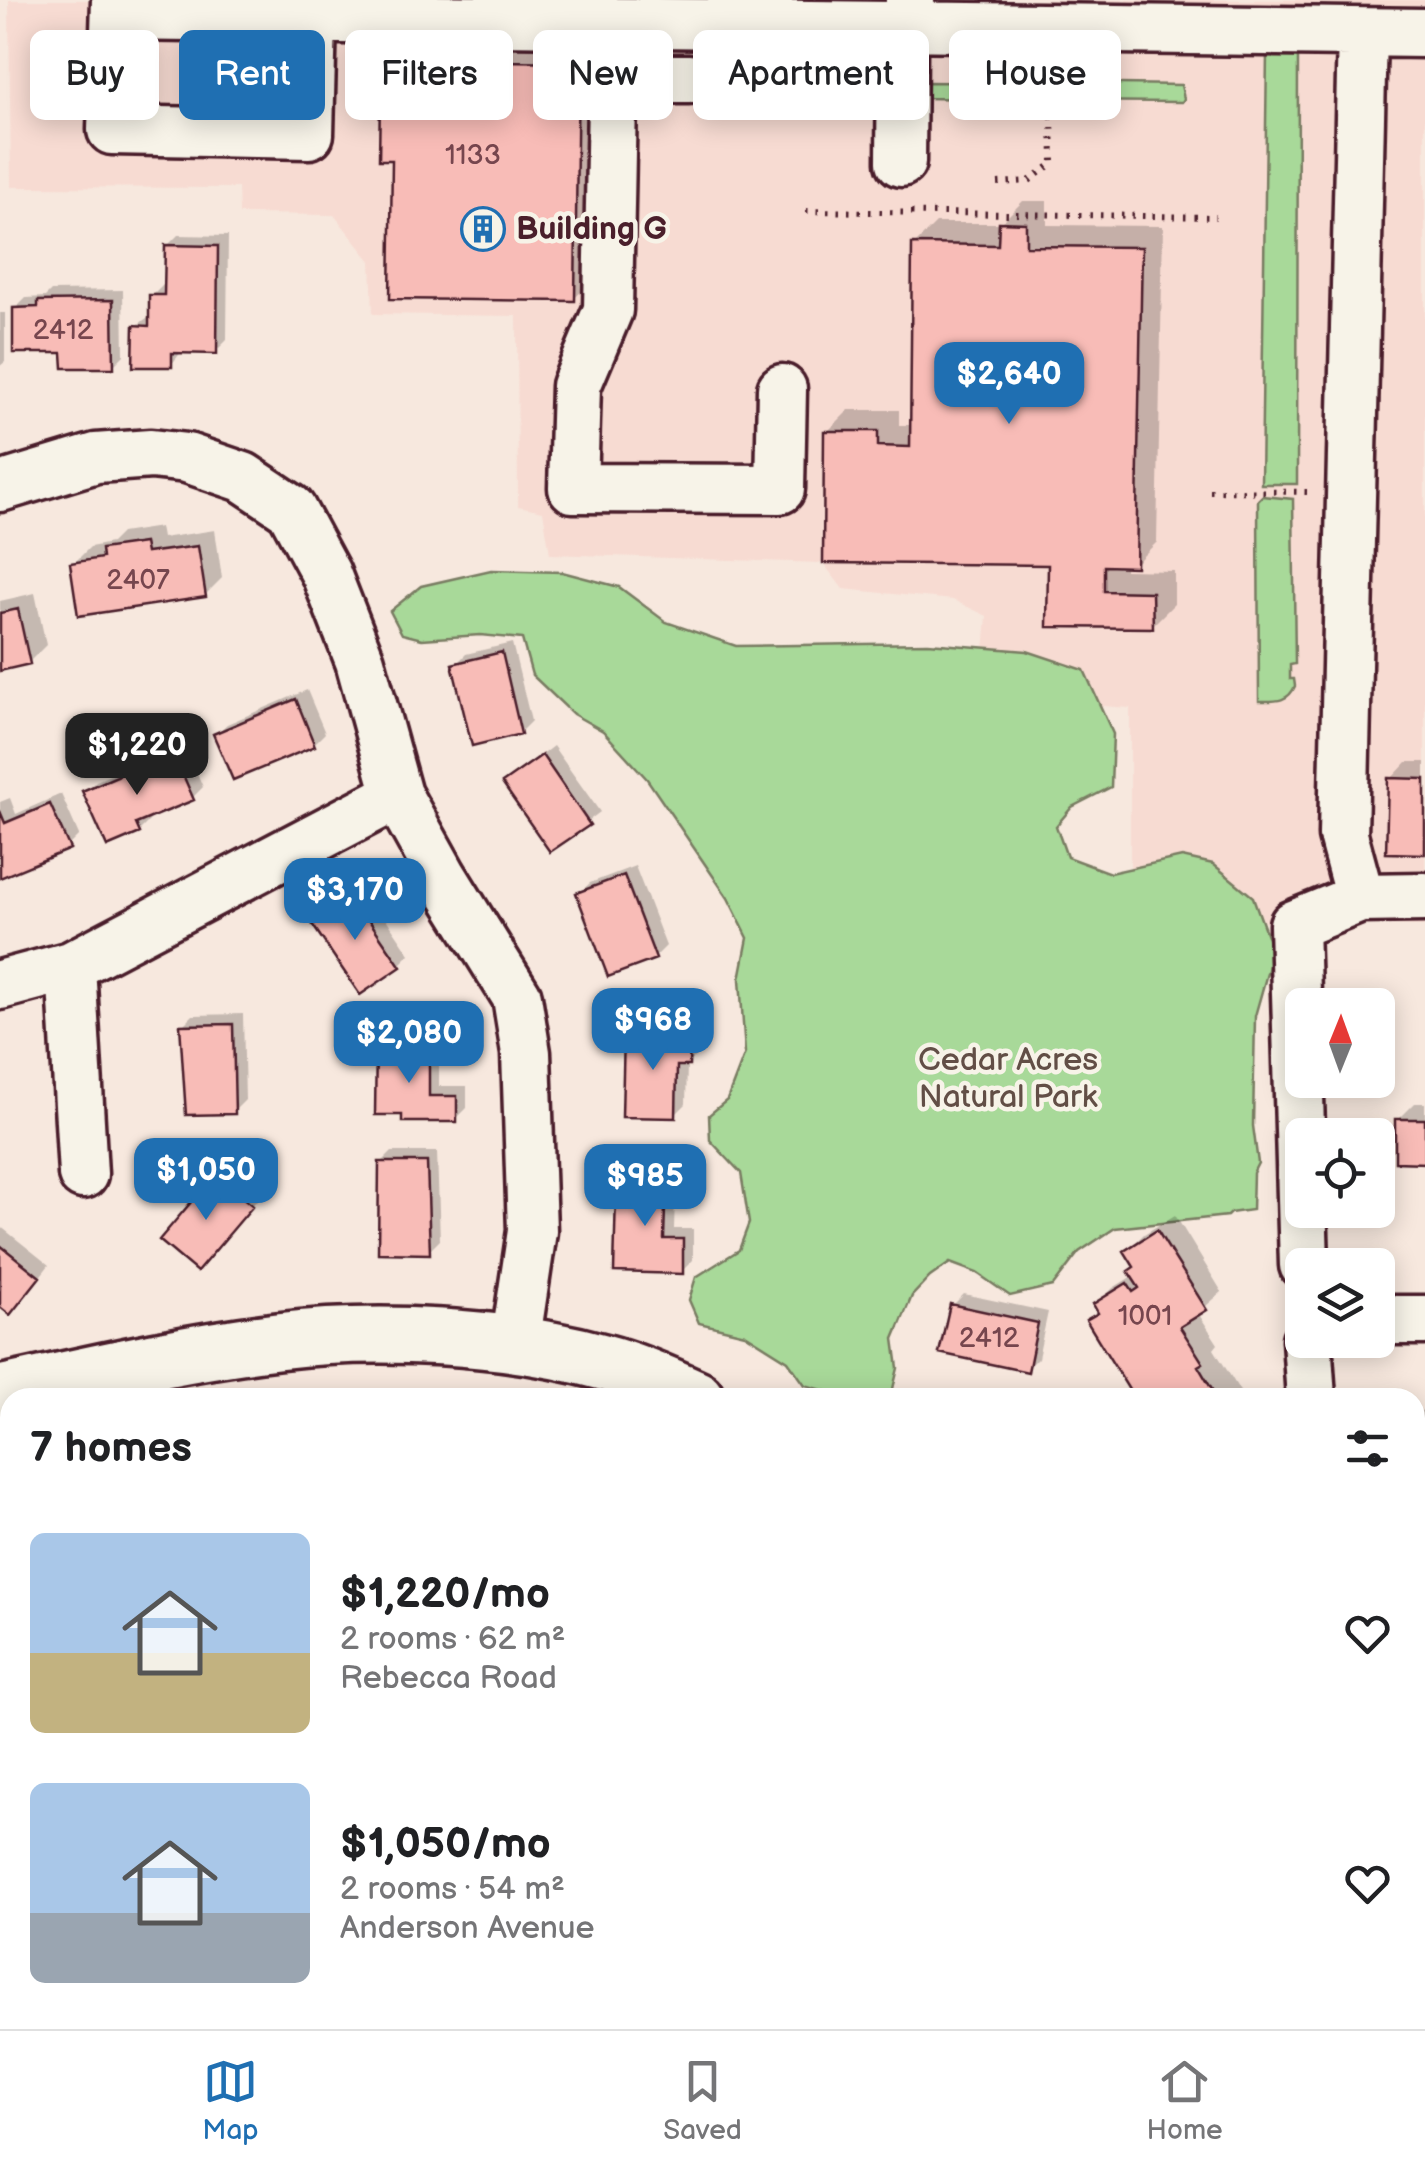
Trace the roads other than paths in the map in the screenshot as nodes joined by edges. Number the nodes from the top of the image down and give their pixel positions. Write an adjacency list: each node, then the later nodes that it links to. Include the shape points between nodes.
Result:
1 (116, 8): 3 (street); 3 (street, via 112,130 309,134)
2 (910, 14): 3 (street); 4 (street, via 1050,28); 7 (street, via 902,46)
3 (312, 19)
4 (1362, 32): 5 (street); 12 (street, via 1343,835)
5 (1425, 34)
6 (689, 79): 8 (street, via 642,80 612,99 608,310 576,386 573,488 780,488)
7 (900, 162)
8 (782, 390)
9 (0, 488): 10 (street, via 96,458 151,454 243,477 291,509 326,574 360,662)
10 (397, 795): 13 (street); 19 (street, via 517,997 526,1053 532,1231)
11 (1425, 897): 12 (street)
12 (1360, 898): 16 (street, via 1294,925)
13 (71, 966): 14 (street); 15 (street)
14 (0, 985)
15 (83, 1174)
16 (1304, 1248)
17 (1395, 1320): 18 (street)
18 (1425, 1320)
19 (515, 1344): 21 (main road, via 391,1335 278,1341); 22 (main road, via 604,1362)
20 (1309, 1358): 23 (street)
21 (27, 1388)
22 (670, 1388)
23 (1311, 1388)

